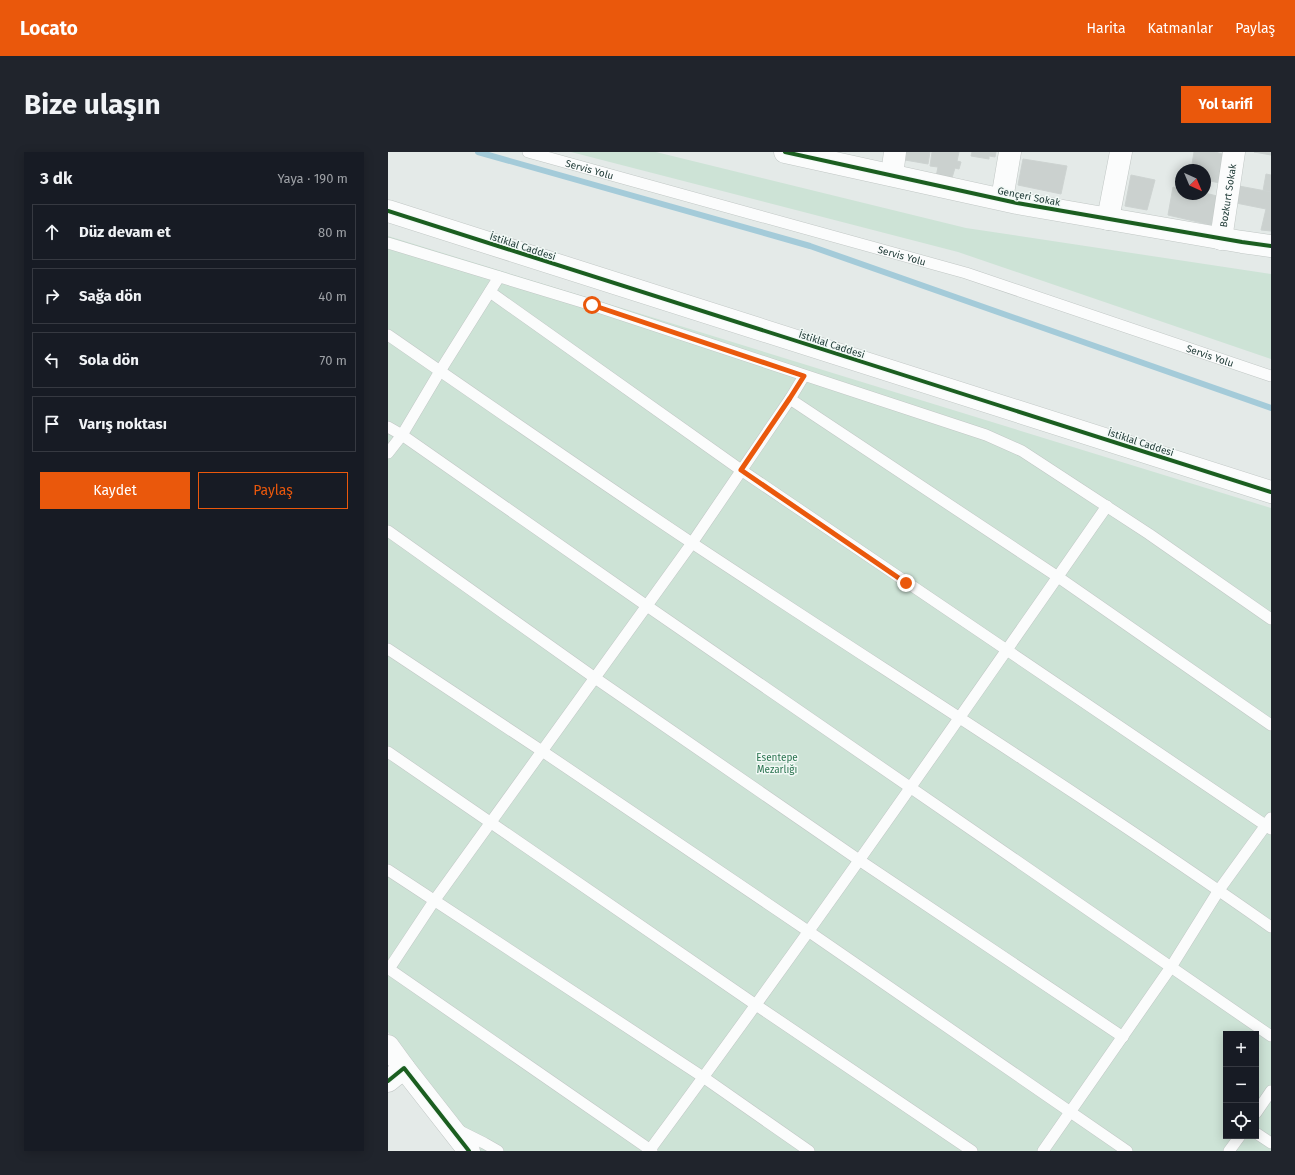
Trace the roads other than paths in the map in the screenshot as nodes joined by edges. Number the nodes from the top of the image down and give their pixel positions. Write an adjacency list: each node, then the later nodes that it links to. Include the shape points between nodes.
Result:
1 (528, 152): 19 (lane, Servis Yolu, via 966,273)
2 (785, 152): 7 (street, Gençeri Sokak)
3 (895, 152): 7 (street)
4 (1010, 152): 8 (street)
5 (1121, 152): 10 (street)
6 (1234, 152): 11 (street, Bozkurt Sokak)
7 (892, 175): 8 (street, Gençeri Sokak)
8 (1002, 199): 10 (street, Gençeri Sokak)
9 (388, 211): 25 (street, İstiklal Caddesi)
10 (1108, 219): 11 (street, Gençeri Sokak)
11 (1221, 238): 13 (street, Gençeri Sokak)
12 (388, 243): 14 (lane)
13 (1271, 246)
14 (499, 277): 15 (lane); 18 (lane, via 592,305)
15 (490, 292): 17 (lane); 24 (lane)
16 (388, 335): 17 (lane)
17 (440, 371): 22 (lane); 28 (lane)
18 (804, 376): 20 (lane); 26 (lane, via 986,435 1022,451)
19 (1271, 376)
20 (790, 398): 24 (lane); 29 (lane)
21 (388, 426): 22 (lane)
22 (402, 435): 23 (lane); 30 (lane)
23 (388, 453)
24 (741, 470): 28 (lane); 33 (lane)
25 (1271, 492)
26 (1107, 506): 29 (lane); 31 (lane)
27 (388, 531): 34 (lane)
28 (692, 543): 30 (lane); 35 (lane)
29 (1058, 577): 33 (lane); 36 (lane)
30 (647, 606): 34 (lane); 39 (lane)
31 (1271, 619)
32 (388, 649): 37 (lane)
33 (1007, 650): 35 (lane); 41 (lane)
34 (594, 678): 37 (lane); 42 (lane)
35 (960, 718): 39 (lane); 44 (lane)
36 (1271, 725)
37 (542, 751): 40 (lane); 47 (lane)
38 (388, 752): 40 (lane)
39 (910, 788): 42 (lane); 48 (lane)
40 (490, 822): 45 (lane); 49 (lane)
41 (1269, 824): 44 (lane)
42 (859, 860): 47 (lane); 51 (lane)
43 (388, 870): 45 (lane)
44 (1219, 890): 46 (lane); 48 (lane)
45 (434, 901): 54 (lane); 64 (lane, via 389,969)
46 (1271, 927)
47 (808, 931): 49 (lane); 57 (lane)
48 (1171, 968): 50 (lane); 51 (lane)
49 (756, 1006): 54 (lane); 66 (lane)
50 (1271, 1036)
51 (1123, 1037): 57 (lane)
52 (388, 1046): 53 (street)
53 (396, 1074): 58 (street)
54 (703, 1077): 64 (lane); 65 (lane)
55 (1271, 1091): 56 (lane)
56 (1259, 1109)
57 (1070, 1113): 67 (lane); 68 (lane)
58 (452, 1128): 62 (street); 63 (lane)
59 (1259, 1135): 61 (lane)
60 (1238, 1139): 69 (lane)
61 (1271, 1143)
62 (469, 1151)
63 (498, 1151)
64 (650, 1151)
65 (809, 1151)
66 (972, 1151)
67 (1043, 1151)
68 (1127, 1151)
69 (1229, 1151)

